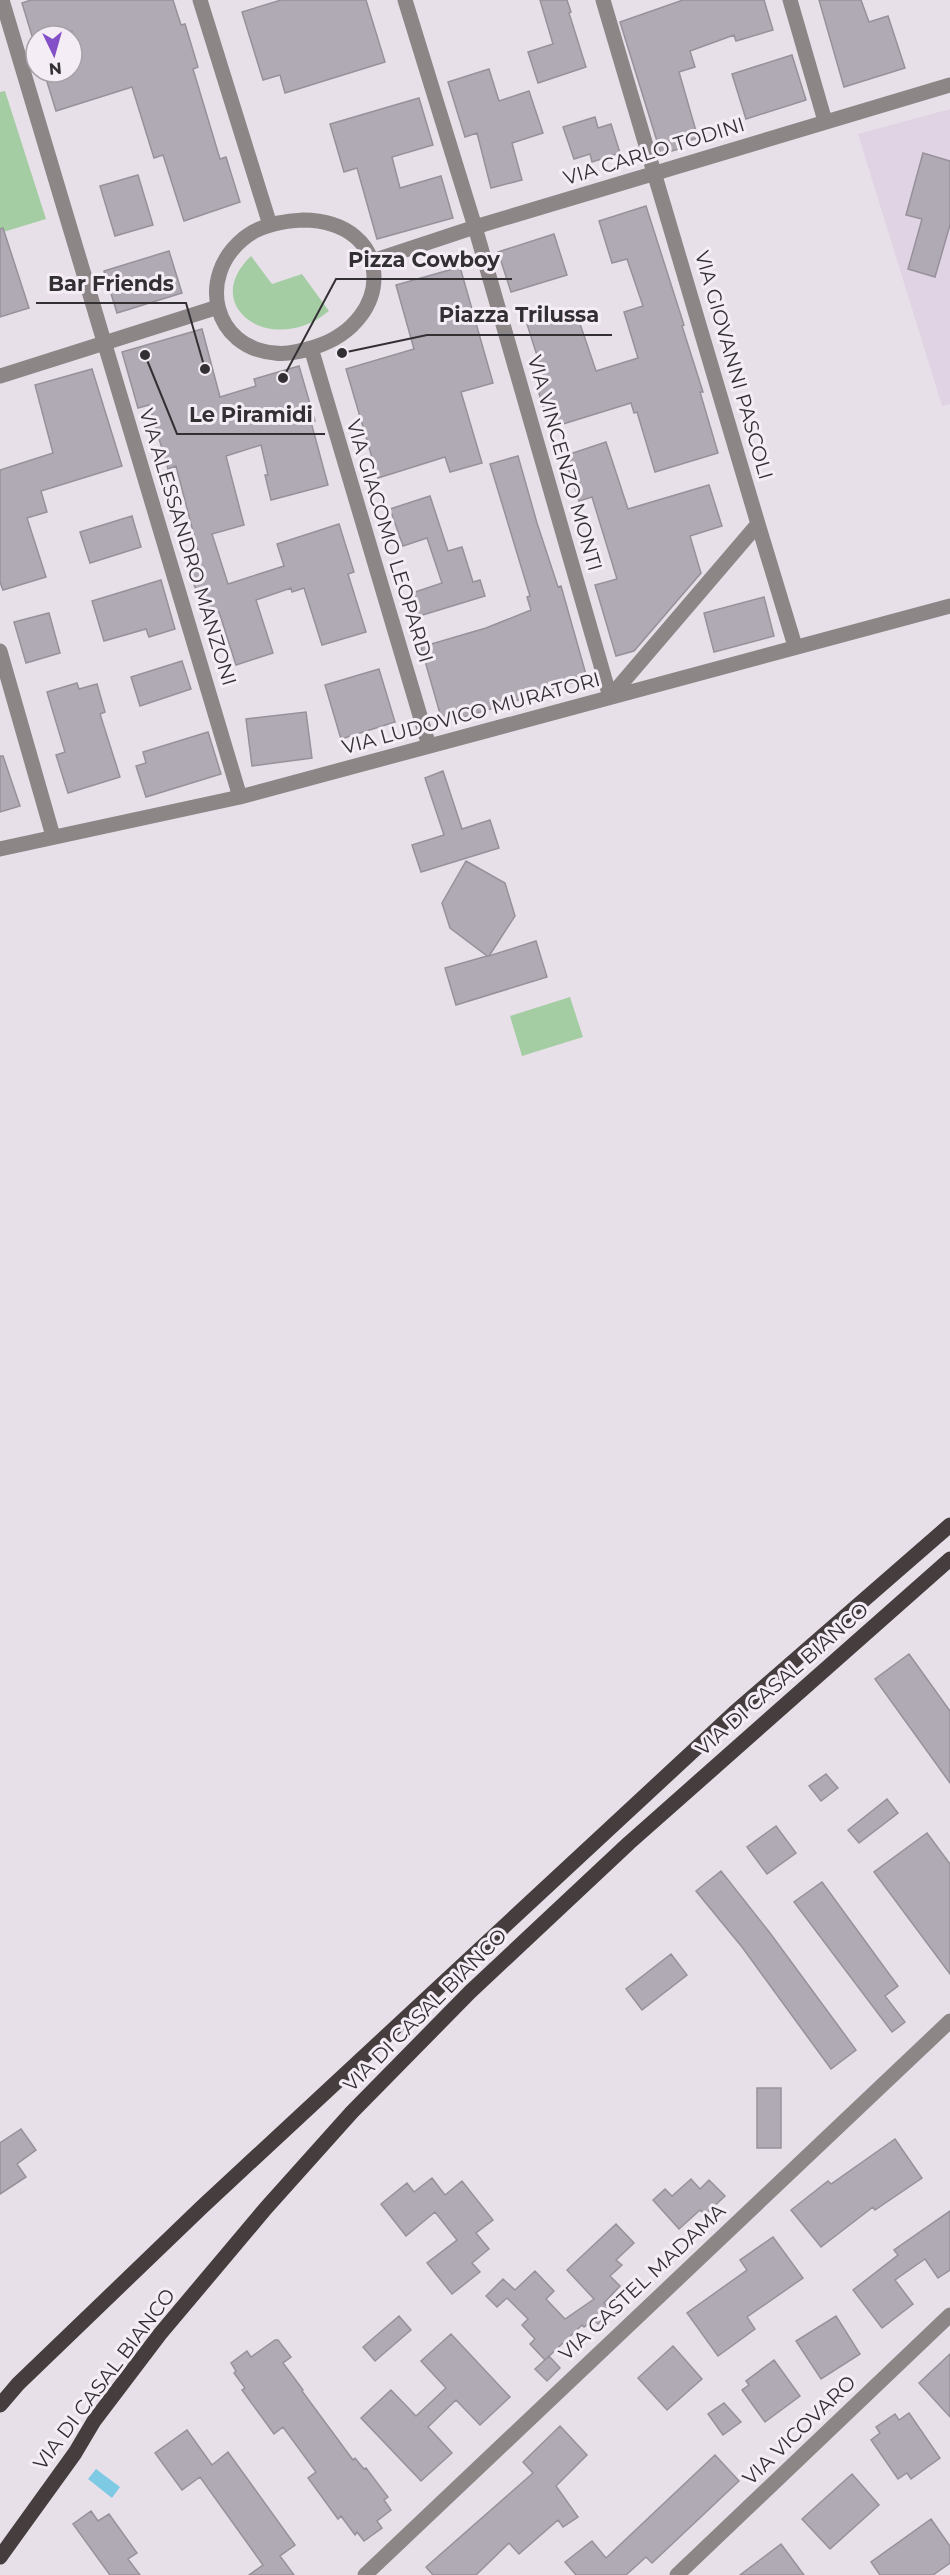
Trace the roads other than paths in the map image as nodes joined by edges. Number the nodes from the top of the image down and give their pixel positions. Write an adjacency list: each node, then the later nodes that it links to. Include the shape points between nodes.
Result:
1 (2, 0): 13 (street, VIA ALESSANDRO MANZONI)
2 (200, 0): 9 (street)
3 (405, 0): 10 (street, VIA VINCENZO MONTI)
4 (603, 0): 8 (street, VIA GIOVANNI PASCOLI)
5 (790, 0): 7 (street)
6 (950, 85): 7 (street, VIA CARLO TODINI)
7 (825, 121): 8 (street, VIA CARLO TODINI)
8 (655, 174): 10 (street, VIA CARLO TODINI); 16 (street, VIA GIOVANNI PASCOLI)
9 (270, 225): 11 (street, via 303,220 333,224 357,238); 12 (street, via 242,239 225,260 217,285)
10 (475, 227): 11 (street, VIA CARLO TODINI); 20 (street, VIA VINCENZO MONTI)
11 (372, 261): 14 (street, via 372,289 362,316 343,334)
12 (218, 307): 13 (street); 14 (street, via 230,332 243,344 278,354)
13 (105, 342): 15 (street); 22 (street, VIA ALESSANDRO MANZONI)
14 (311, 348): 21 (street, VIA GIACOMO LEOPARDI)
15 (0, 376)
16 (758, 524): 18 (street, VIA GIOVANNI PASCOLI); 20 (street)
17 (950, 606): 18 (street, VIA LUDOVICO MURATORI)
18 (795, 646): 20 (street, VIA LUDOVICO MURATORI)
19 (0, 651): 23 (street)
20 (610, 697): 21 (street, VIA LUDOVICO MURATORI)
21 (429, 746): 22 (street, VIA LUDOVICO MURATORI)
22 (240, 797): 23 (street, VIA LUDOVICO MURATORI)
23 (53, 836): 24 (street, VIA LUDOVICO MURATORI)
24 (0, 849)
25 (950, 1525): 29 (main road, VIA DI CASAL BIANCO, via 717,1729 202,2206)
26 (950, 1559): 30 (main road, VIA DI CASAL BIANCO, via 629,1843 470,1992 352,2112 160,2334 94,2421)
27 (950, 2021): 31 (street, VIA CASTEL MADAMA)
28 (950, 2315): 32 (street, VIA VICOVARO)
29 (0, 2405)
30 (0, 2558)
31 (365, 2575)
32 (676, 2575)

